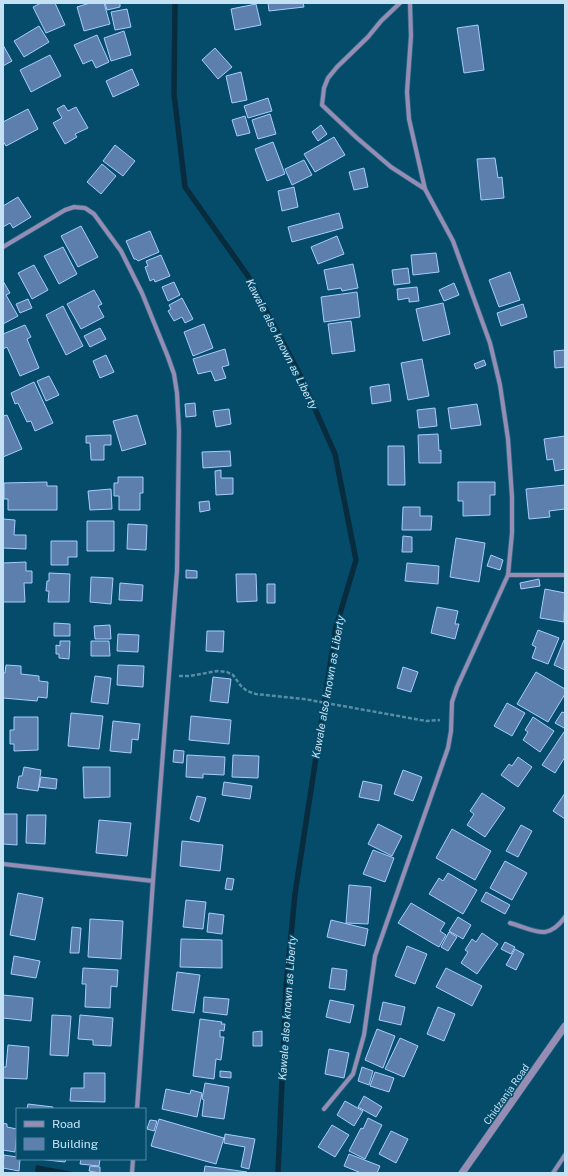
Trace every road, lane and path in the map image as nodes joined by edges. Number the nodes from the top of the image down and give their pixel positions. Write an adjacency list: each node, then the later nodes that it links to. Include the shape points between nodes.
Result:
1 (400, 3): 3 (street, via 328,78 322,105 390,167)
2 (410, 3): 3 (street, via 411,36 407,92 409,119)
3 (425, 189): 5 (street, via 453,241 490,343 500,384 508,439 512,497)
4 (3, 247): 7 (street, via 65,210 74,207 85,208 94,214 121,251 142,293 168,357 177,393 179,431 177,571)
5 (508, 575): 6 (street); 8 (street, via 456,687)
6 (565, 575)
7 (169, 676): 8 (path, via 227,672 247,691 256,694 304,699 426,721); 10 (street)
8 (450, 717): 15 (street, via 448,748 375,956 364,1035 353,1074)
9 (3, 864): 10 (street)
10 (153, 881): 14 (street)
11 (565, 917): 12 (street, via 553,929 544,933)
12 (510, 923)
13 (565, 1026): 19 (street, Chidzanja Road)
14 (137, 1108)
15 (324, 1109)
16 (565, 1155): 20 (street)
17 (133, 1160): 18 (street)
18 (132, 1173)
19 (462, 1173)
20 (553, 1173)

